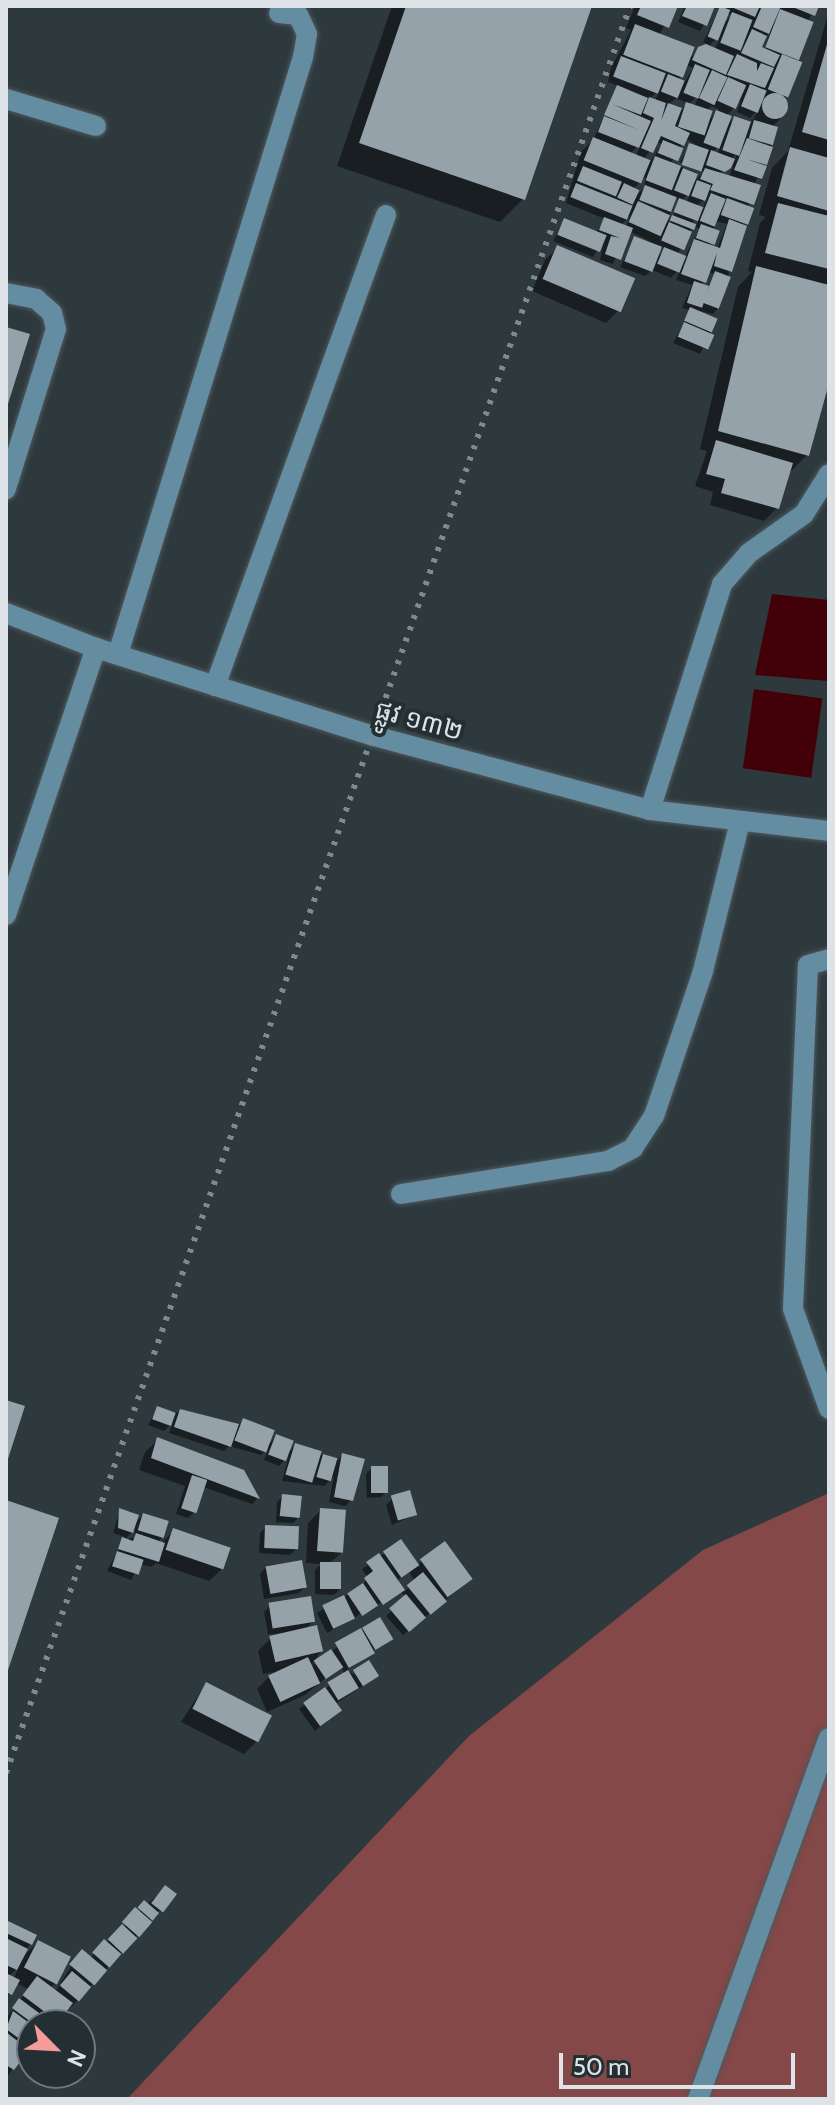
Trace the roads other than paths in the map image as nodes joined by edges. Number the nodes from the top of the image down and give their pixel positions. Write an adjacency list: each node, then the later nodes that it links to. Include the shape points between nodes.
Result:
1 (279, 13): 10 (street, via 298,15 307,34 303,57)
2 (6, 99): 3 (street)
3 (96, 126)
4 (386, 215): 11 (street)
5 (6, 293): 7 (street, via 36,299 52,313 56,329)
6 (829, 474): 12 (street, via 804,514 749,553 722,584)
7 (6, 489)
8 (6, 613): 9 (street, ផ្លូវ ១៣២)
9 (96, 648): 10 (street, ផ្លូវ ១៣២); 15 (street)
10 (118, 654): 11 (street, ផ្លូវ ១៣២)
11 (215, 686): 12 (street, ផ្លូវ ១៣២, via 374,736)
12 (650, 810): 13 (street, ផ្លូវ ១៣២)
13 (740, 821): 14 (street, ផ្លូវ ១៣២); 17 (street, via 703,971 654,1116 633,1148 608,1161)
14 (829, 831)
15 (6, 915)
16 (829, 959): 18 (street, via 808,965 793,1309)
17 (401, 1194)
18 (829, 1409)
19 (829, 1738): 20 (street)
20 (698, 2099)

